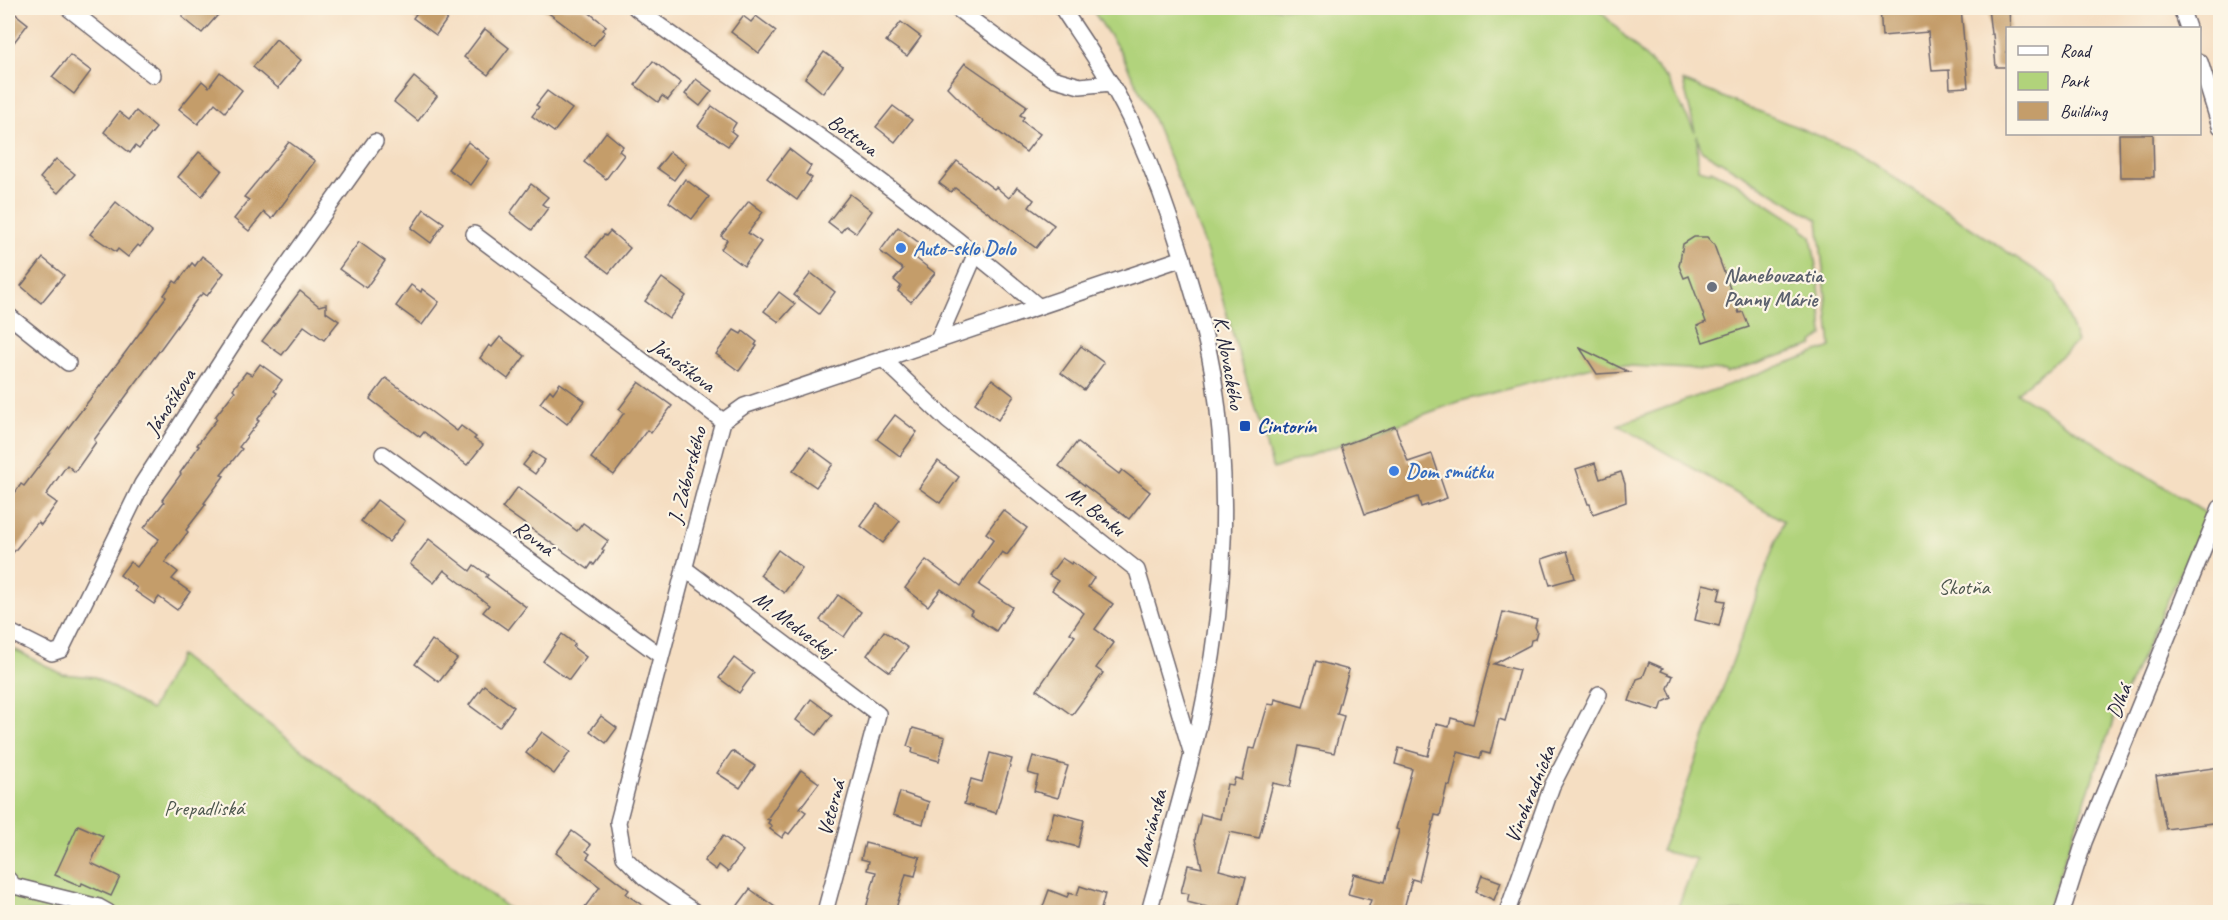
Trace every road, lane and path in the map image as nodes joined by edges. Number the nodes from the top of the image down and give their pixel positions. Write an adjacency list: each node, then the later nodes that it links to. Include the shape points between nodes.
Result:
1 (68, 8): 8 (street)
2 (636, 8): 13 (street, Bottova, via 826,141)
3 (956, 8): 9 (street, via 1052,78 1080,86)
4 (1062, 8): 9 (street, K. Novackého)
5 (2181, 8): 6 (street)
6 (2188, 27)
7 (2201, 68): 10 (street)
8 (153, 75)
9 (1111, 83): 14 (street, K. Novackého, via 1140,140 1171,216)
10 (2220, 126)
11 (375, 142): 24 (street, Jánošíkova, via 250,317 142,484 61,650 52,653)
12 (474, 234): 20 (street, Jánošíkova)
13 (976, 253): 15 (street, Bottova); 17 (street)
14 (1183, 258): 15 (street, J. Záborského); 28 (street, K. Novackého, via 1213,372 1224,500 1214,637)
15 (1038, 306): 17 (street, J. Záborského)
16 (8, 315): 19 (street)
17 (938, 340): 18 (street, J. Záborského)
18 (883, 359): 20 (street, J. Záborského, via 744,406); 28 (street, M. Benku, via 948,421 1137,570)
19 (68, 363)
20 (723, 421): 23 (street, J. Záborského)
21 (383, 454): 25 (street, Rovná)
22 (2220, 508): 35 (street, Dlhá, via 2084,842)
23 (684, 568): 25 (street, J. Záborského); 27 (street, M. Medveckej)
24 (8, 630)
25 (662, 656): 31 (street, J. Záborského, via 618,822 624,857 645,878)
26 (1599, 694): 34 (street, Vinohradnícka, via 1552,786)
27 (878, 714): 32 (street, Veterná)
28 (1191, 754): 33 (street, Mariánska)
29 (8, 879): 30 (street, via 14,886)
30 (108, 912)
31 (695, 912)
32 (825, 912)
33 (1149, 912)
34 (1507, 912)
35 (2062, 912)

